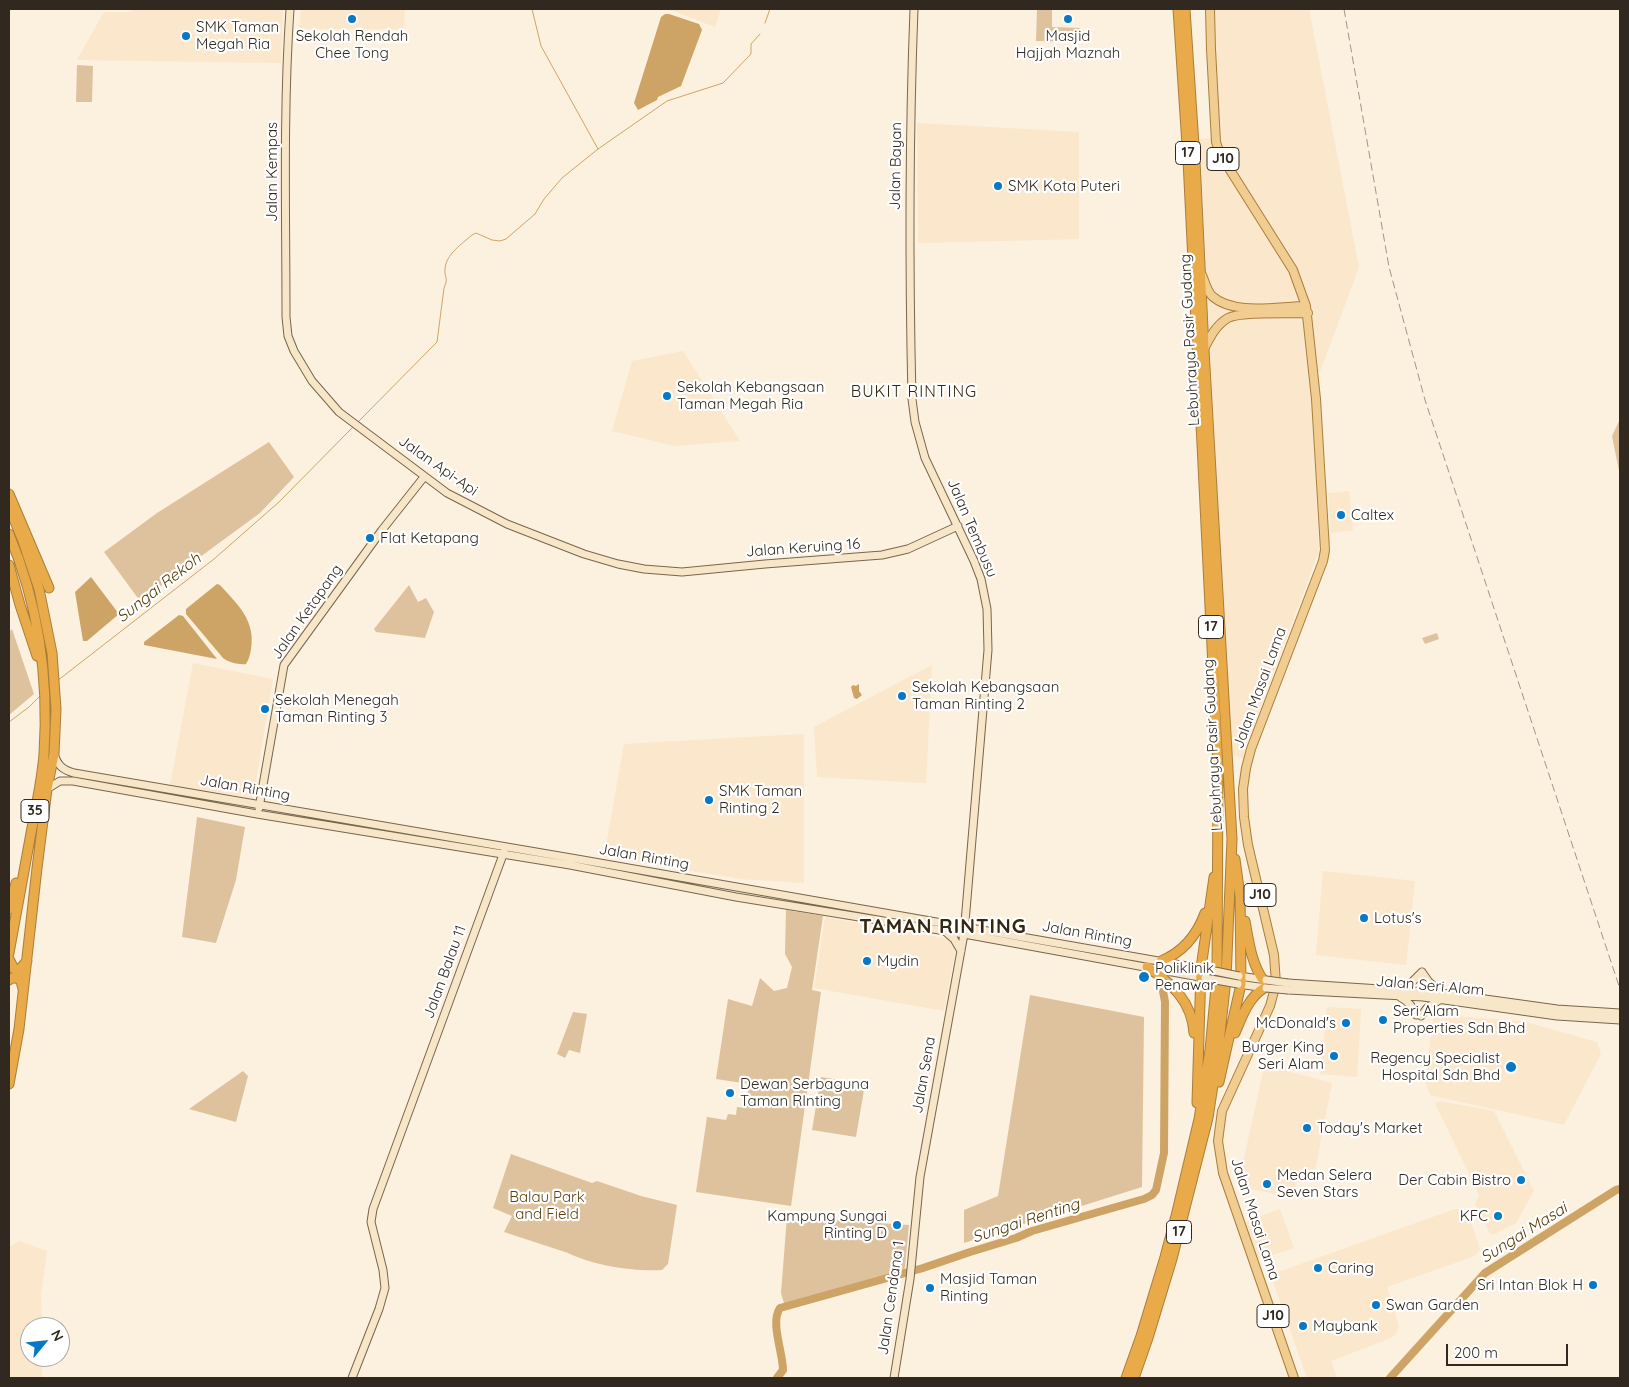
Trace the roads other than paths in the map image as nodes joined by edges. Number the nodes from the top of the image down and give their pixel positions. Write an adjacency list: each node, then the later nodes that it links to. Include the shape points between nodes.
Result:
1 (290, 9): 11 (street, Jalan Kempas, via 285,140)
2 (914, 9): 10 (street, Jalan Bayan)
3 (1178, 9): 29 (highway, Lebuhraya Pasir Gudang / 17, via 1217,759)
4 (1185, 9): 6 (highway, Lebuhraya Pasir Gudang / 17)
5 (1210, 9): 7 (main road, Jalan Masai Lama / J10, via 1216,142 1220,154 1293,270)
6 (1200, 269): 8 (main road, via 1212,295 1231,306 1243,309); 12 (highway, Lebuhraya Pasir Gudang / 17)
7 (1301, 289): 8 (main road, via 1297,299); 9 (main road, Jalan Masai Lama / J10)
8 (1283, 306): 9 (main road)
9 (1307, 309): 12 (main road, via 1230,317 1214,331); 62 (main road, Jalan Masai Lama / J10, via 1325,550 1246,768 1243,789 1248,845 1274,955 1276,984 1270,1006 1225,1103 1218,1141 1223,1173)
10 (910, 323): 16 (street, Jalan Tembusu, via 915,422 925,458)
11 (288, 336): 13 (street, Jalan Api-Api, via 323,396)
12 (1204, 349): 27 (highway, Lebuhraya Pasir Gudang / 17)
13 (424, 477): 19 (street, Jalan Api-Api, via 506,524 584,554); 25 (street, Jalan Ketapang, via 284,666)
14 (9, 494): 20 (highway)
15 (9, 507): 22 (highway, 35, via 39,588 52,653)
16 (958, 526): 19 (street, Jalan Keruing 16, via 908,549 882,555 682,572); 34 (street, Jalan Tembusu, via 981,579 988,629)
17 (9, 534): 21 (highway, 35, via 29,591)
18 (9, 565): 21 (highway)
19 (644, 569)
20 (50, 588)
21 (43, 670): 24 (highway, 35, via 44,754)
22 (54, 754): 23 (highway, 35); 25 (street, Jalan Rinting, via 61,768 74,773)
23 (48, 790): 26 (street, Jalan Rinting, via 60,781 73,781); 41 (highway, 35)
24 (38, 797): 33 (highway); 39 (highway, 35)
25 (259, 804): 26 (street, Jalan Ketapang); 28 (street, Jalan Rinting)
26 (258, 814): 30 (street, Jalan Rinting)
27 (1232, 839): 32 (highway); 55 (highway, Lebuhraya Pasir Gudang / 17, via 1226,978)
28 (505, 846): 30 (street, Jalan Balau 11); 35 (street, Jalan Rinting)
29 (1217, 850): 31 (highway); 56 (highway, Lebuhraya Pasir Gudang / 17, via 1218,977)
30 (504, 854): 35 (street, Jalan Rinting, via 736,897); 58 (street, Jalan Balau 11, via 371,1216 385,1288)
31 (1213, 887): 42 (highway, via 1203,918 1190,940); 44 (highway)
32 (1240, 892): 46 (highway); 47 (highway, via 1251,954)
33 (9, 909)
34 (966, 911): 35 (street); 36 (street, Jalan Tembusu); 37 (street, via 971,925)
35 (947, 927): 36 (street, Jalan Rinting); 38 (street)
36 (964, 931): 37 (street, Jalan Rinting); 38 (street, Jalan Sena)
37 (979, 933): 38 (street, via 967,942); 42 (street, Jalan Rinting); 43 (street, Jalan Rinting)
38 (961, 952): 57 (street, Jalan Sena)
39 (9, 953)
40 (9, 959): 41 (highway, via 14,969 19,970)
41 (28, 961): 48 (highway, 35)
42 (1161, 961): 44 (street, Jalan Rinting)
43 (1147, 967): 44 (street, Jalan Rinting); 53 (highway, via 1164,977 1186,1004 1194,1024)
44 (1203, 973): 46 (street, Jalan Rinting, bridge); 53 (highway)
45 (9, 980): 48 (highway, via 17,978)
46 (1240, 980): 47 (street, Jalan Seri Alam); 52 (highway)
47 (1265, 984): 49 (street, Jalan Seri Alam, bridge); 52 (highway, via 1247,1006)
48 (24, 990): 54 (highway, 35)
49 (1399, 993): 50 (street, Jalan Seri Alam); 50 (street, via 1418,1015); 50 (street, via 1422,972)
50 (1442, 996): 51 (street, Jalan Seri Alam, via 1557,1016)
51 (1618, 1017)
52 (1227, 1051): 55 (highway)
53 (1198, 1063): 56 (highway)
54 (9, 1084)
55 (1208, 1118): 61 (highway, Lebuhraya Pasir Gudang / 17, via 1172,1259)
56 (1196, 1133): 60 (highway, Lebuhraya Pasir Gudang / 17, via 1165,1257)
57 (915, 1222): 59 (street, Jalan Cendana 1, via 910,1279)
58 (352, 1378)
59 (894, 1378)
60 (1126, 1378)
61 (1134, 1378)
62 (1294, 1378)

